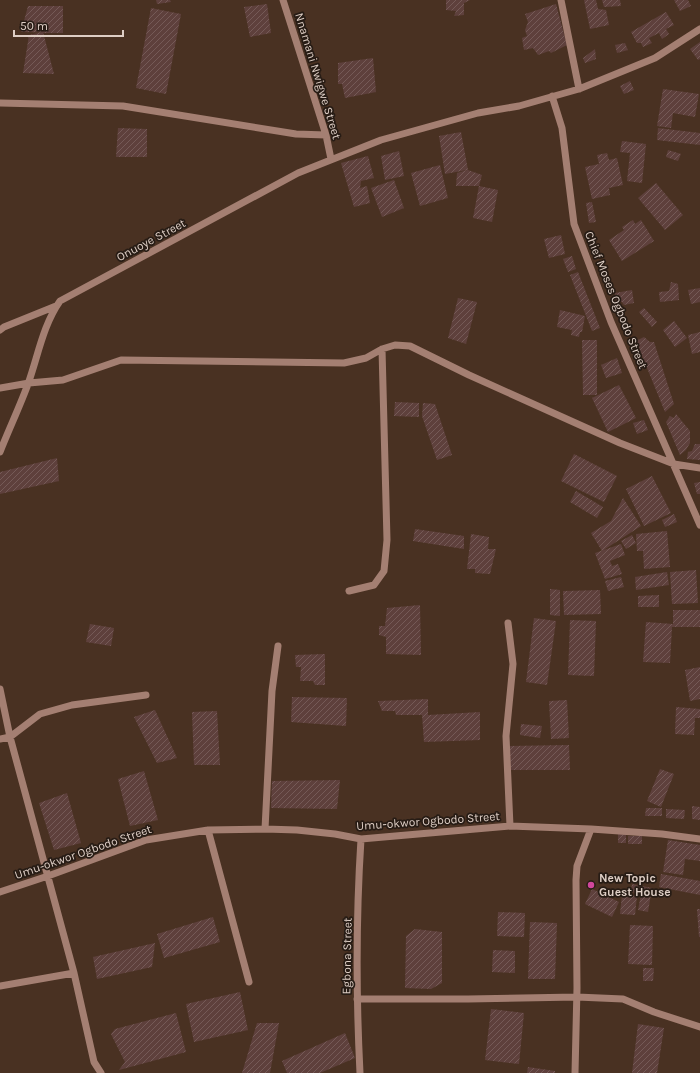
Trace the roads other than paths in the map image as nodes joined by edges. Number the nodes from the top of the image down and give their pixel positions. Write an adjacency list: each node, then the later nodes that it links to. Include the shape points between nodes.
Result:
1 (283, 0): 7 (street, Nnamani Nwigwe Street)
2 (561, 0): 4 (street)
3 (700, 29): 4 (street, via 655,58)
4 (579, 88): 5 (street)
5 (552, 96): 8 (street, via 381,140); 15 (street, Chief Moses Ogbodo Street, via 562,128 574,224 611,322)
6 (0, 103): 7 (street, via 123,106 296,134)
7 (326, 134): 8 (street, Nnamani Nwigwe Street)
8 (331, 159): 9 (street, Onuoye Street, via 277,184 60,301)
9 (56, 306): 10 (street, Onuoye Street); 12 (street)
10 (0, 330)
11 (382, 350): 12 (street, via 366,358 344,362 121,360 63,380); 15 (street, via 395,345 410,346 606,437); 18 (street, via 387,540 384,571 374,585)
12 (28, 383): 13 (street); 14 (street)
13 (0, 388)
14 (0, 452)
15 (674, 464): 16 (street); 17 (street, Chief Moses Ogbodo Street)
16 (700, 468)
17 (700, 525)
18 (349, 591)
19 (508, 623): 25 (street, via 513,664 506,736)
20 (278, 646): 26 (street, via 272,691)
21 (0, 689): 23 (street)
22 (146, 695): 23 (street, via 72,705 40,714)
23 (10, 736): 24 (street); 31 (street)
24 (0, 739)
25 (510, 826): 27 (street, Umu-okwor Ogbodo Street); 29 (street, Umu-okwor Ogbodo Street)
26 (266, 828): 28 (street, Umu-okwor Ogbodo Street); 29 (street, Umu-okwor Ogbodo Street)
27 (590, 829): 30 (street, Umu-okwor Ogbodo Street); 36 (street, via 577,866)
28 (208, 830): 31 (street, Umu-okwor Ogbodo Street, via 146,840); 34 (street)
29 (361, 839): 37 (street, Egbona Street)
30 (700, 839)
31 (48, 876): 32 (street, Umu-okwor Ogbodo Street); 33 (street)
32 (0, 892)
33 (74, 973): 35 (street); 39 (street, via 94,1062)
34 (249, 982)
35 (0, 986)
36 (577, 997): 37 (street); 38 (street, via 623,999); 41 (street)
37 (357, 999): 40 (street, Egbona Street)
38 (700, 1027)
39 (101, 1073)
40 (360, 1073)
41 (575, 1073)

